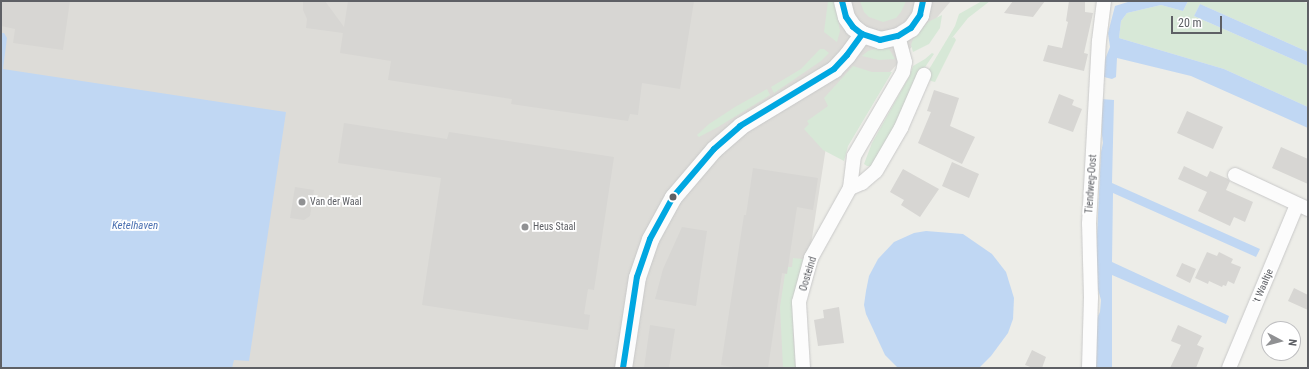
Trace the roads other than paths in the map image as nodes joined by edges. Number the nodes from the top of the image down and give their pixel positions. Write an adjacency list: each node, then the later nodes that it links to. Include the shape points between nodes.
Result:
1 (842, 1): 4 (street, via 846,17)
2 (923, 1): 5 (street, via 916,22)
3 (1104, 1): 12 (street, Tiendweg-Oost, via 1099,41 1089,224)
4 (862, 34): 5 (street, via 880,40); 10 (street, via 847,56 834,69 740,126 714,149 673,197 650,239 637,277)
5 (898, 36): 8 (street, Oosteind, via 905,62 903,72 854,156)
6 (924, 75): 8 (street, via 901,128 876,171 862,183)
7 (1235, 175): 9 (street, 't Waaltje)
8 (850, 188): 11 (street, Oosteind, via 811,258 799,302)
9 (1302, 207): 13 (street, 't Waaltje)
10 (623, 368)
11 (803, 368)
12 (1089, 368)
13 (1229, 368)

